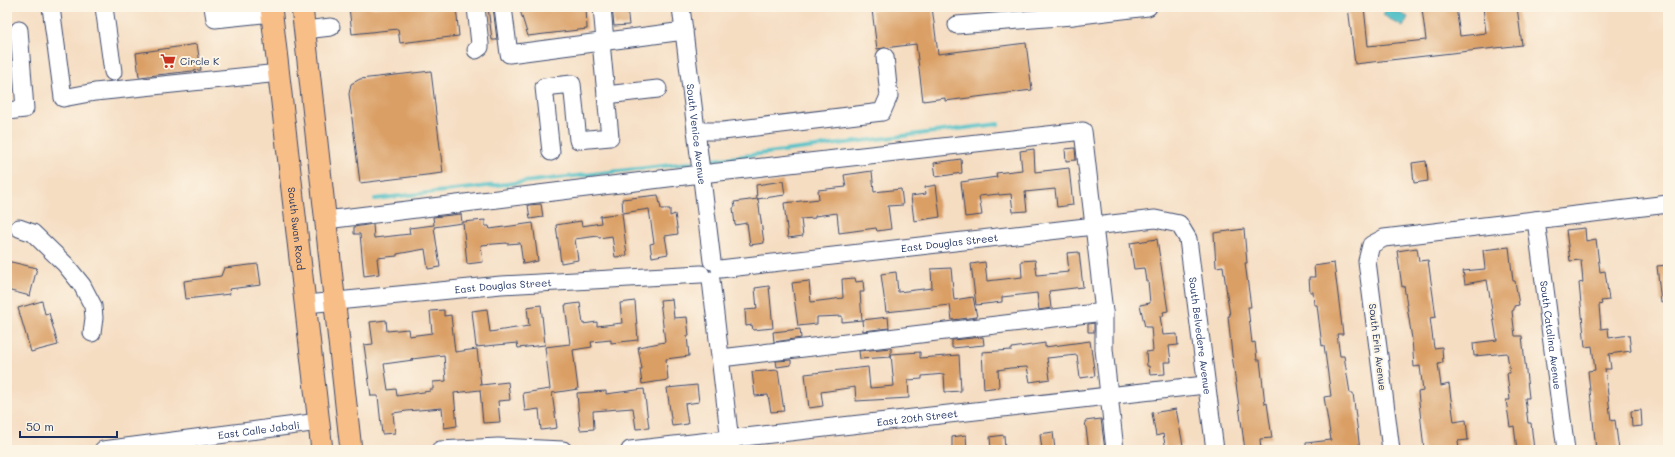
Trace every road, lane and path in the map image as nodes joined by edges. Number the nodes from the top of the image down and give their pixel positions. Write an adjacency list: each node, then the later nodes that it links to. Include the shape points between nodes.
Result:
1 (51, 7): 21 (street, via 63,98 103,91)
2 (104, 7): 20 (street)
3 (213, 7): 10 (street, via 215,19)
4 (302, 7): 15 (main road)
5 (476, 7): 18 (street, via 480,44)
6 (503, 7): 17 (street, via 509,54)
7 (602, 7): 17 (street)
8 (682, 7): 16 (street, South Venice Avenue)
9 (1148, 7): 11 (street)
10 (272, 10): 21 (main road, South Swan Road)
11 (1072, 11): 12 (street)
12 (957, 24)
13 (331, 27): 15 (street)
14 (19, 30): 24 (street, via 25,110)
15 (305, 30): 29 (main road)
16 (684, 31): 17 (street); 25 (street, South Venice Avenue)
17 (603, 42): 23 (street)
18 (476, 50)
19 (885, 57): 25 (street, via 889,96 882,112 723,131)
20 (113, 72)
21 (279, 73): 36 (main road, South Swan Road)
22 (658, 89): 23 (street)
23 (606, 95): 26 (street, via 610,137 578,140 572,84 544,87)
24 (7, 111)
25 (696, 131): 27 (street, South Venice Avenue)
26 (551, 152)
27 (701, 174): 29 (street); 32 (street, via 1083,131); 34 (street, South Venice Avenue)
28 (1668, 204): 30 (street)
29 (326, 220): 35 (main road)
30 (1536, 220): 52 (street, South Erin Avenue, via 1372,241 1367,261); 53 (street, South Catalina Avenue)
31 (1181, 221): 32 (street, East Douglas Street, via 1155,219); 40 (street, South Belvedere Avenue, via 1188,239)
32 (1094, 226): 34 (street, East Douglas Street); 37 (street)
33 (19, 228): 38 (street, via 33,233 65,264 82,285 93,306)
34 (711, 271): 35 (street, East Douglas Street, via 501,285); 39 (street, South Venice Avenue)
35 (335, 301): 36 (street, East Douglas Street); 46 (main road)
36 (306, 304): 42 (main road, South Swan Road)
37 (1104, 312): 39 (street); 41 (street)
38 (92, 334)
39 (722, 358): 43 (street, South Venice Avenue)
40 (1206, 385): 41 (street, East 20th Street); 51 (street, South Belvedere Avenue)
41 (1108, 396): 43 (street, East 20th Street); 50 (street)
42 (319, 422): 44 (street, East Calle Jabali); 45 (main road, South Swan Road)
43 (731, 445): 49 (street, East 20th Street)
44 (103, 450)
45 (322, 450)
46 (351, 450)
47 (440, 450): 48 (street, via 498,447)
48 (563, 450)
49 (630, 450)
50 (1115, 450)
51 (1215, 450)
52 (1391, 450)
53 (1566, 450)

